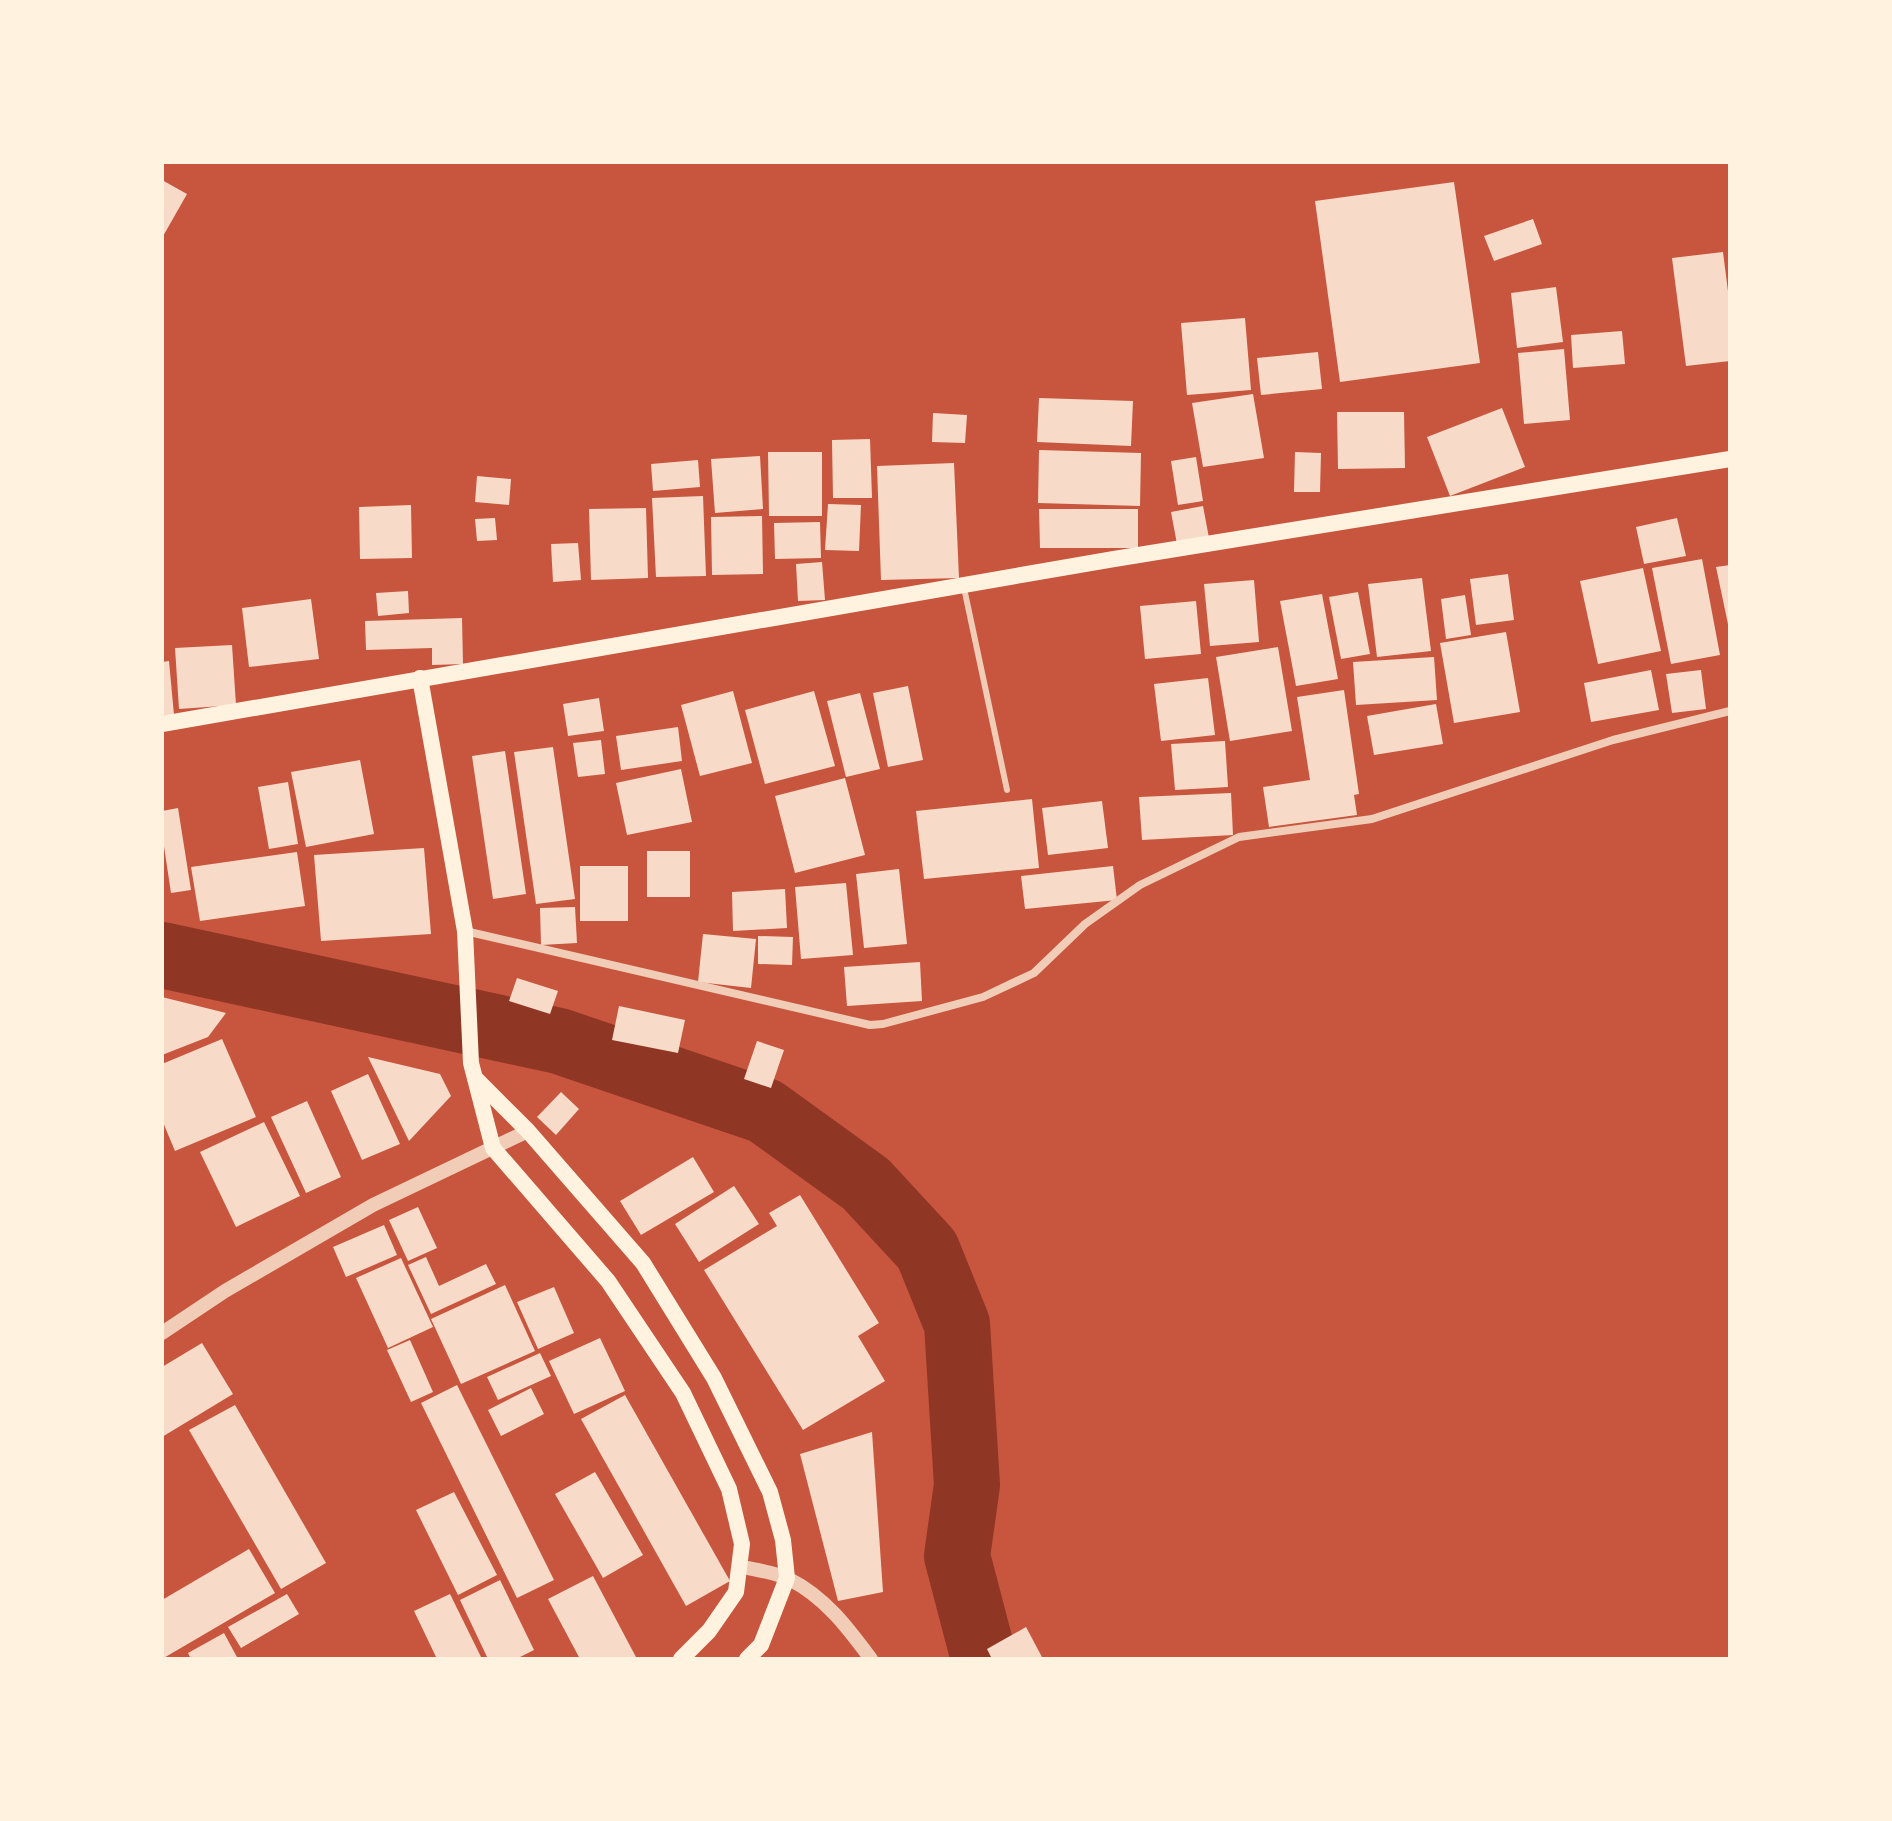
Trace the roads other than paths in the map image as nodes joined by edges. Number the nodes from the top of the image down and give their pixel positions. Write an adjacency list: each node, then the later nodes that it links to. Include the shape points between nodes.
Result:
1 (1730, 459): 2 (main road)
2 (963, 585): 3 (main road); 6 (lane)
3 (420, 678): 5 (main road); 7 (main road)
4 (1730, 711): 7 (street, via 1613,740 1372,819 1239,837 1140,885 1085,924 1034,973 983,997 883,1024)
5 (162, 724)
6 (1007, 790)
7 (466, 939): 8 (main road)
8 (472, 1070): 9 (main road); 10 (main road)
9 (528, 1131): 10 (street); 13 (main road, via 643,1263 714,1378 770,1492)
10 (493, 1148): 11 (street, via 373,1205); 12 (main road, via 608,1281 683,1393 729,1489 742,1544)
11 (162, 1333)
12 (739, 1566): 13 (street); 14 (main road, via 736,1592)
13 (787, 1578): 15 (main road, via 761,1645); 16 (street, via 816,1595)
14 (681, 1659)
15 (747, 1659)
16 (871, 1659)

